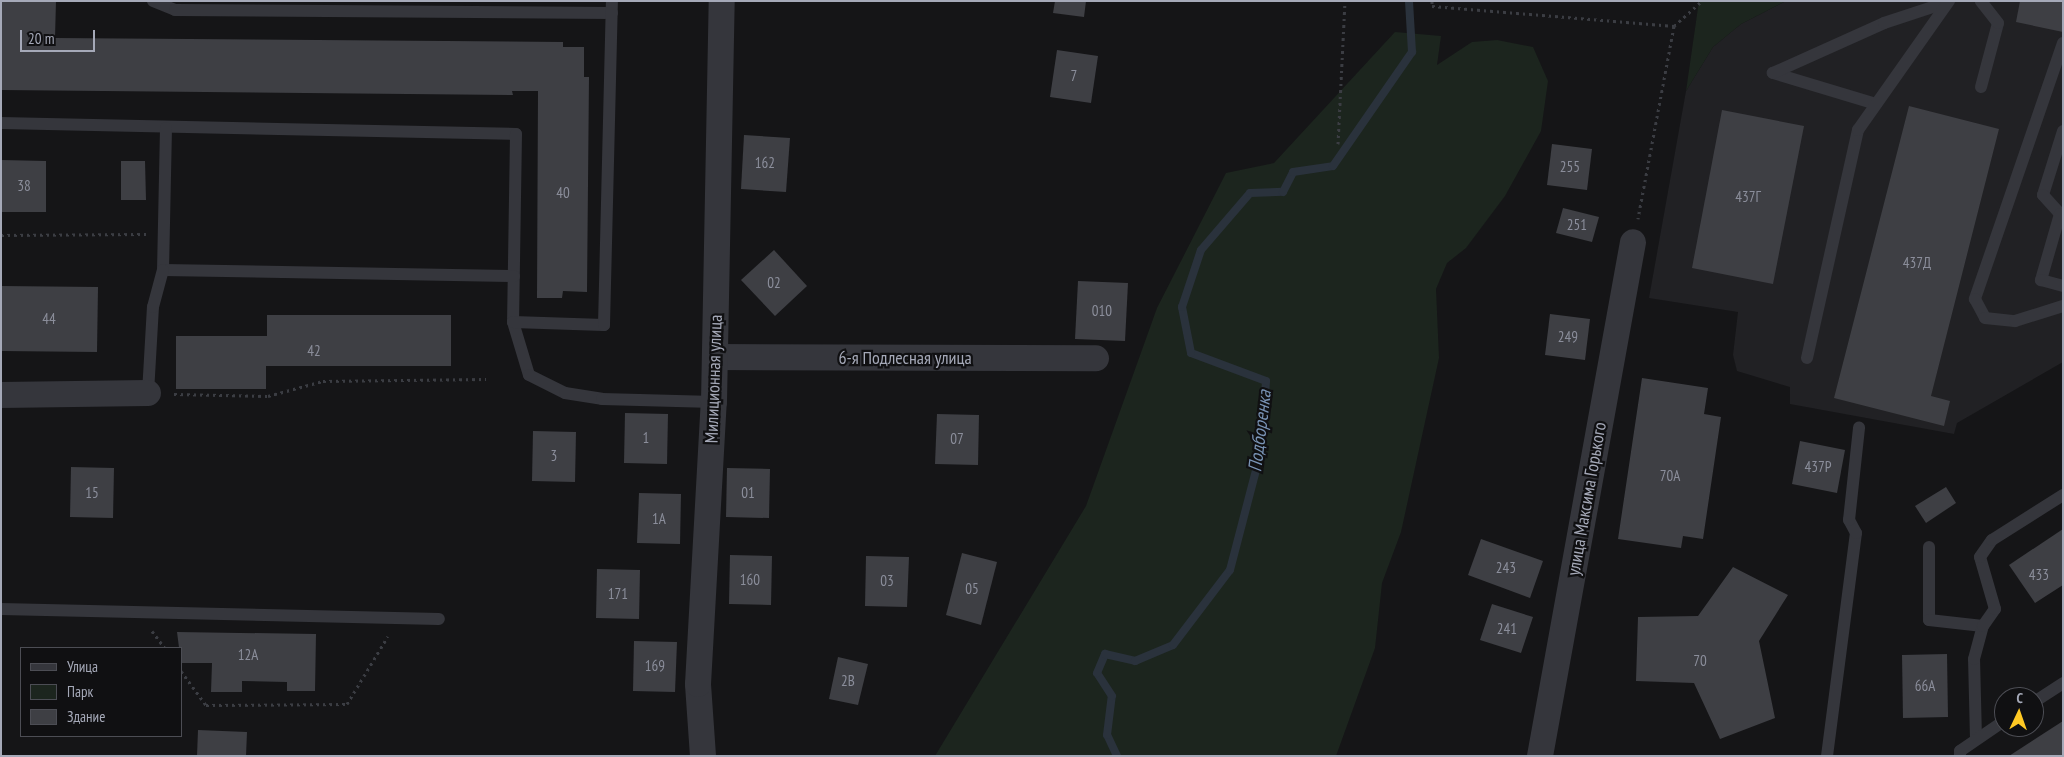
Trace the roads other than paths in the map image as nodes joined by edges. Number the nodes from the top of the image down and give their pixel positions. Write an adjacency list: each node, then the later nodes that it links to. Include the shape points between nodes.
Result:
1 (153, 1): 5 (lane, via 175,10)
2 (722, 1): 19 (street, Милиционная улица)
3 (1982, 1): 7 (lane, via 1998,23)
4 (1949, 2): 8 (lane); 8 (lane, via 1884,23 1773,73)
5 (612, 7): 18 (lane, via 604,325)
6 (2063, 43): 17 (lane, via 1975,298 1985,318 2015,321)
7 (1980, 87)
8 (1876, 104): 21 (lane, via 1858,130)
9 (1, 123): 10 (lane)
10 (166, 128): 14 (lane); 15 (lane, via 516,134)
11 (2063, 131): 12 (lane, via 2043,194)
12 (2061, 214): 16 (lane, via 2041,280)
13 (1633, 242): 36 (street, улица Максима Горького)
14 (163, 270): 15 (lane); 22 (lane, via 153,307)
15 (514, 276): 18 (lane)
16 (2063, 286)
17 (2063, 306)
18 (513, 322): 24 (lane, via 530,375 565,392 602,399)
19 (715, 357): 20 (street, 6-я Подлесная улица); 24 (street, Милиционная улица)
20 (1096, 358)
21 (1807, 358)
22 (148, 393): 23 (street)
23 (1, 395)
24 (714, 402): 35 (street, Милиционная улица, via 698,684)
25 (1858, 428): 37 (lane, via 1849,520 1856,533)
26 (2063, 494): 30 (lane, via 1992,540 1980,557 1995,608)
27 (1929, 547): 30 (lane, via 1929,620)
28 (1, 609): 29 (lane)
29 (439, 619)
30 (1983, 626): 34 (lane, via 1974,659)
31 (2063, 683): 32 (lane)
32 (2044, 695)
33 (1994, 727): 34 (lane)
34 (1976, 738): 38 (lane, via 1960,752)
35 (703, 756)
36 (1540, 756)
37 (1827, 756)
38 (1960, 756)

